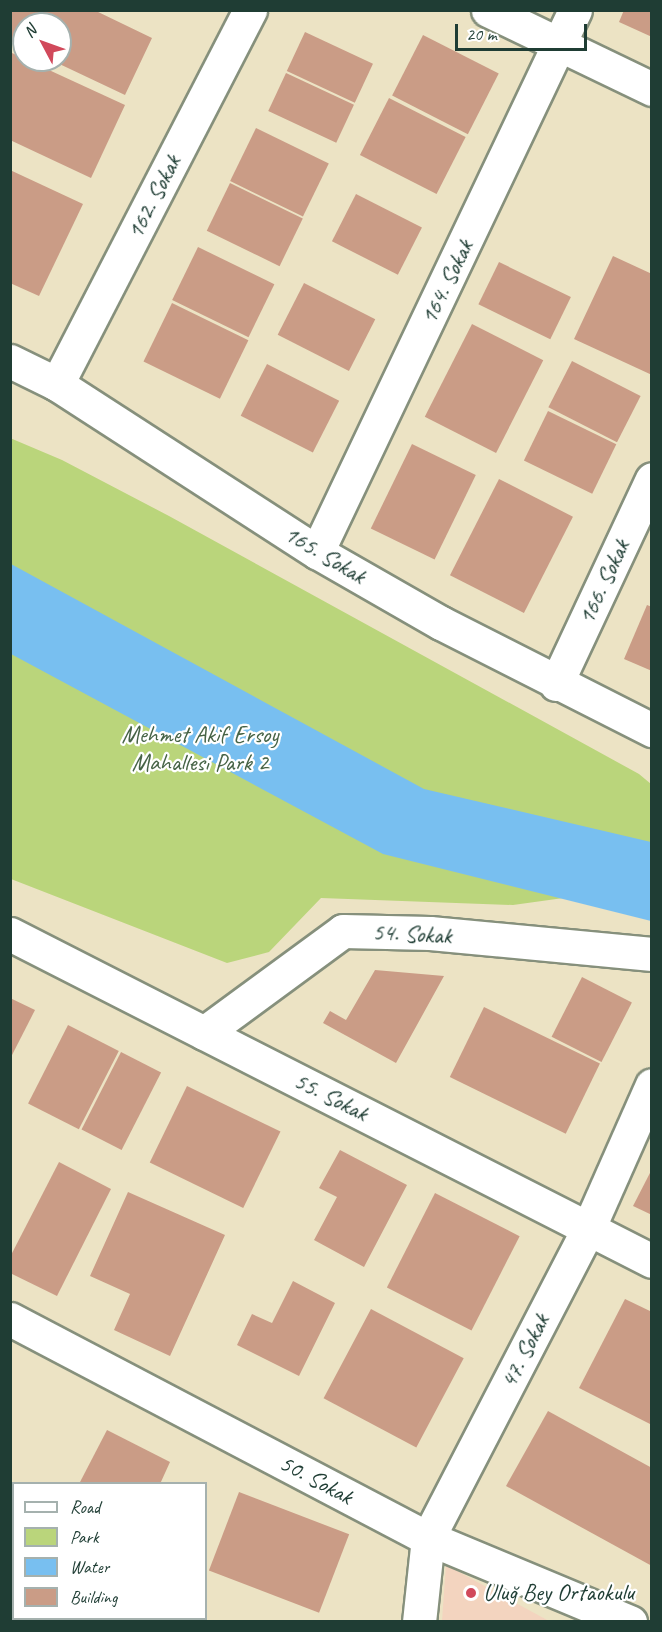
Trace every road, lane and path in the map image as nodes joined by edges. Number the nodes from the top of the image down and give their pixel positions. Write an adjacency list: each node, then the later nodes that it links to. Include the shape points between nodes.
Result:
1 (250, 10): 7 (street, 162. Sokak)
2 (488, 10): 4 (street)
3 (575, 10): 4 (street, 164. Sokak)
4 (561, 44): 5 (street); 9 (street, 164. Sokak)
5 (651, 89)
6 (10, 361): 7 (street, 165. Sokak)
7 (57, 384): 9 (street, 165. Sokak)
8 (651, 479): 10 (street, 166. Sokak)
9 (317, 552): 10 (street, 165. Sokak)
10 (556, 684): 11 (street, 165. Sokak)
11 (651, 730)
12 (10, 934): 14 (street, 55. Sokak)
13 (651, 954): 14 (street, 54. Sokak, via 430,933 343,931)
14 (204, 1033): 16 (street, 55. Sokak)
15 (651, 1085): 16 (street, 47. Sokak)
16 (589, 1227): 17 (street, 55. Sokak); 19 (street, 47. Sokak)
17 (651, 1260)
18 (10, 1319): 19 (street, 50. Sokak)
19 (428, 1538): 20 (street, 47. Sokak); 21 (street, 50. Sokak)
20 (419, 1622)
21 (630, 1622)

